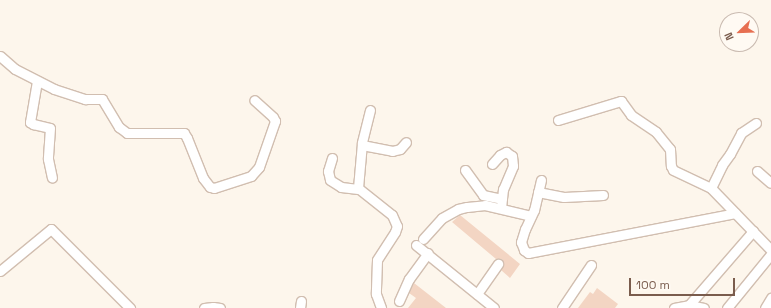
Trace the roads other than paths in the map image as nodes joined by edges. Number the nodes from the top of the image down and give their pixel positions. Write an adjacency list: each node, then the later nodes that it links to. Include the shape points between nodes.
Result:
1 (0, 56): 2 (street, via 15,69)
2 (36, 81): 3 (street, via 85,99 102,99 118,127 127,133 184,133 203,178 214,188 251,176 260,167 275,121); 13 (street, via 30,122 50,128 48,159)
3 (254, 100)
4 (370, 110): 8 (street)
5 (558, 120): 16 (street, via 621,101 630,115 656,132 670,149 673,170)
6 (756, 123): 16 (street, via 741,132)
7 (406, 142): 8 (street, via 400,149 392,151)
8 (362, 145): 17 (street)
9 (332, 158): 17 (street, via 328,171 330,180 341,187)
10 (492, 164): 20 (street, via 506,152 512,156 513,166 504,184)
11 (465, 170): 20 (street, via 482,195)
12 (757, 171): 15 (street)
13 (52, 178)
14 (541, 180): 18 (street)
15 (771, 183)
16 (711, 188): 21 (street)
17 (358, 189): 39 (street, via 392,215 396,222 395,232 377,260 376,294)
18 (538, 192): 19 (street, via 564,197); 22 (street)
19 (603, 195)
20 (501, 203): 22 (street); 24 (street, via 458,209 442,218)
21 (735, 213): 22 (street, via 533,253 524,250 522,242); 23 (street)
22 (531, 216)
23 (752, 231): 26 (street); 35 (street)
24 (423, 239)
25 (416, 245): 27 (street)
26 (771, 250)
27 (428, 253): 32 (street); 34 (street, via 409,279)
28 (769, 260): 44 (street)
29 (498, 264): 32 (street)
30 (591, 265): 41 (street)
31 (0, 271): 36 (street, via 51,229)
32 (477, 294): 40 (street)
33 (771, 298): 45 (street)
34 (399, 301)
35 (689, 305): 42 (street); 43 (street)
36 (130, 308)
37 (204, 308): 38 (street)
38 (220, 308)
39 (381, 308)
40 (493, 308)
41 (562, 308)
42 (674, 308)
43 (704, 308)
44 (727, 308)
45 (765, 308)

